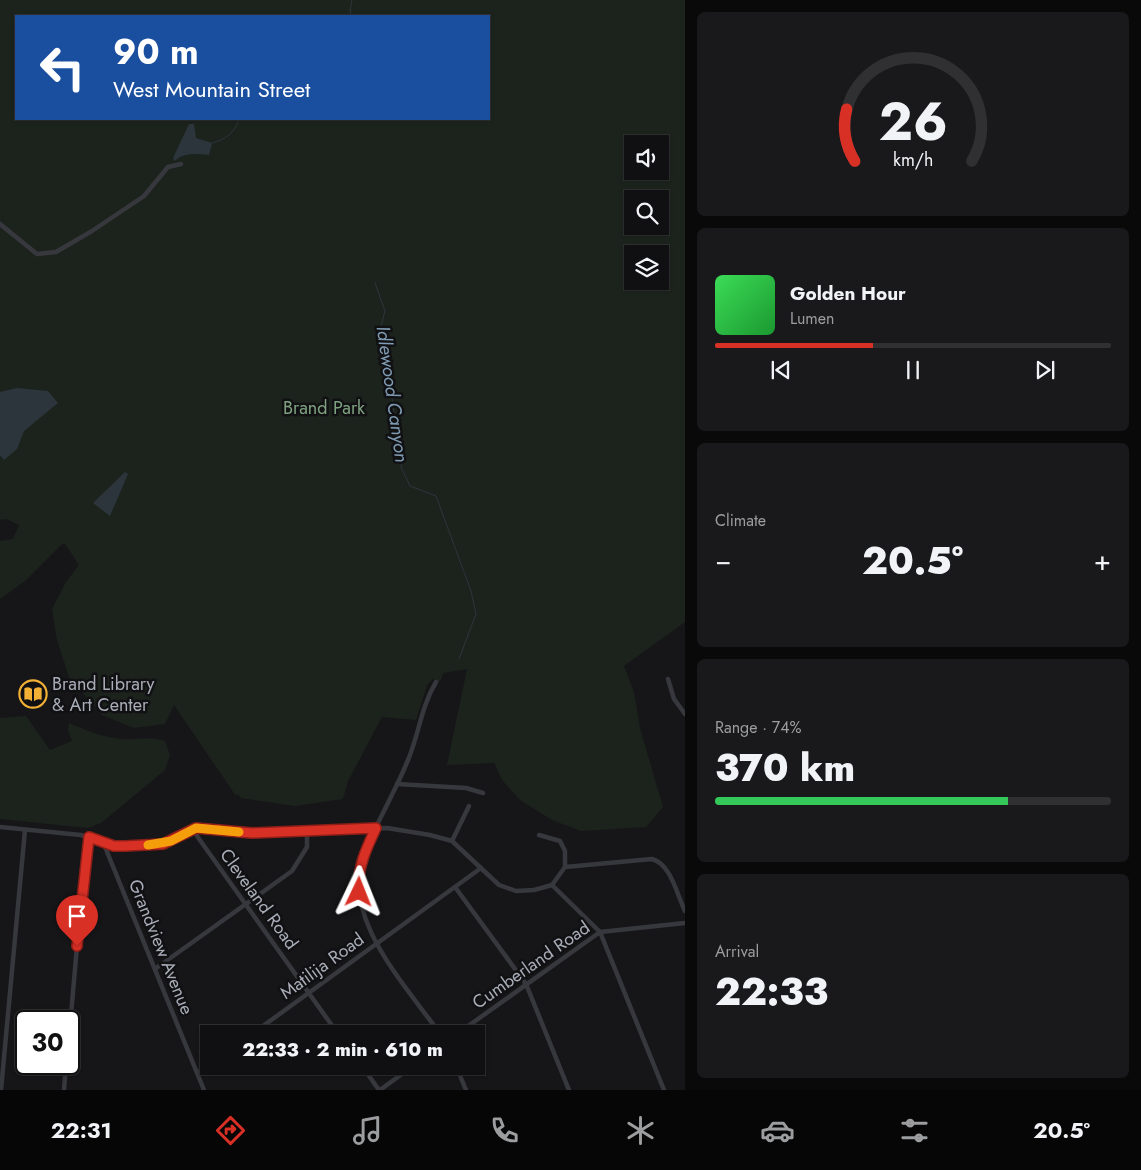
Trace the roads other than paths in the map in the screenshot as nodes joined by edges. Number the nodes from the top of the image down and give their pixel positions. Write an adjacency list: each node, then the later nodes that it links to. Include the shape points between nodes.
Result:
1 (181, 164): 2 (street, via 168,167 144,196 126,209 56,252 37,254)
2 (0, 224)
3 (668, 679): 5 (street, via 674,699)
4 (436, 682): 6 (street, via 426,700 408,760)
5 (685, 714)
6 (396, 784): 7 (street, via 466,788); 11 (street)
7 (483, 793)
8 (469, 806): 16 (street)
9 (0, 827): 12 (street)
10 (196, 828): 13 (street, via 252,833); 17 (street, via 163,844 125,846); 22 (street, Cleveland Road, via 196,836)
11 (376, 828): 13 (street); 16 (street); 26 (street, via 358,878 361,907)
12 (26, 830): 15 (street); 41 (street)
13 (307, 831): 22 (street, via 307,847 292,871)
14 (539, 835): 18 (street, via 560,841 565,851)
15 (89, 837): 17 (street); 30 (street)
16 (452, 841): 19 (street)
17 (103, 842): 27 (street, Grandview Avenue)
18 (565, 867): 20 (street); 23 (street, via 659,861 665,867)
19 (481, 868): 20 (street, via 499,885 516,891); 21 (street, Matilija Road)
20 (552, 884): 25 (street)
21 (455, 887): 26 (street, Matilija Road); 28 (street)
22 (245, 905): 27 (street); 29 (street, Cleveland Road)
23 (685, 911)
24 (685, 923): 25 (street, Cumberland Road)
25 (600, 932): 28 (street, Cumberland Road); 47 (street)
26 (376, 944): 29 (street, Matilija Road); 33 (street)
27 (156, 969): 36 (street, Grandview Avenue)
28 (526, 984): 34 (street, Cumberland Road); 46 (street)
29 (309, 992): 31 (street, Matilija Road); 32 (street, Cleveland Road)
30 (72, 1010)
31 (264, 1025)
32 (332, 1025)
33 (434, 1025)
34 (469, 1025)
35 (200, 1071): 36 (street)
36 (197, 1073): 43 (street, Grandview Avenue)
37 (65, 1075): 42 (street)
38 (369, 1075): 44 (street)
39 (401, 1075): 44 (street)
40 (460, 1075): 45 (street)
41 (1, 1090)
42 (64, 1090)
43 (204, 1090)
44 (380, 1090)
45 (466, 1090)
46 (569, 1090)
47 (664, 1090)

